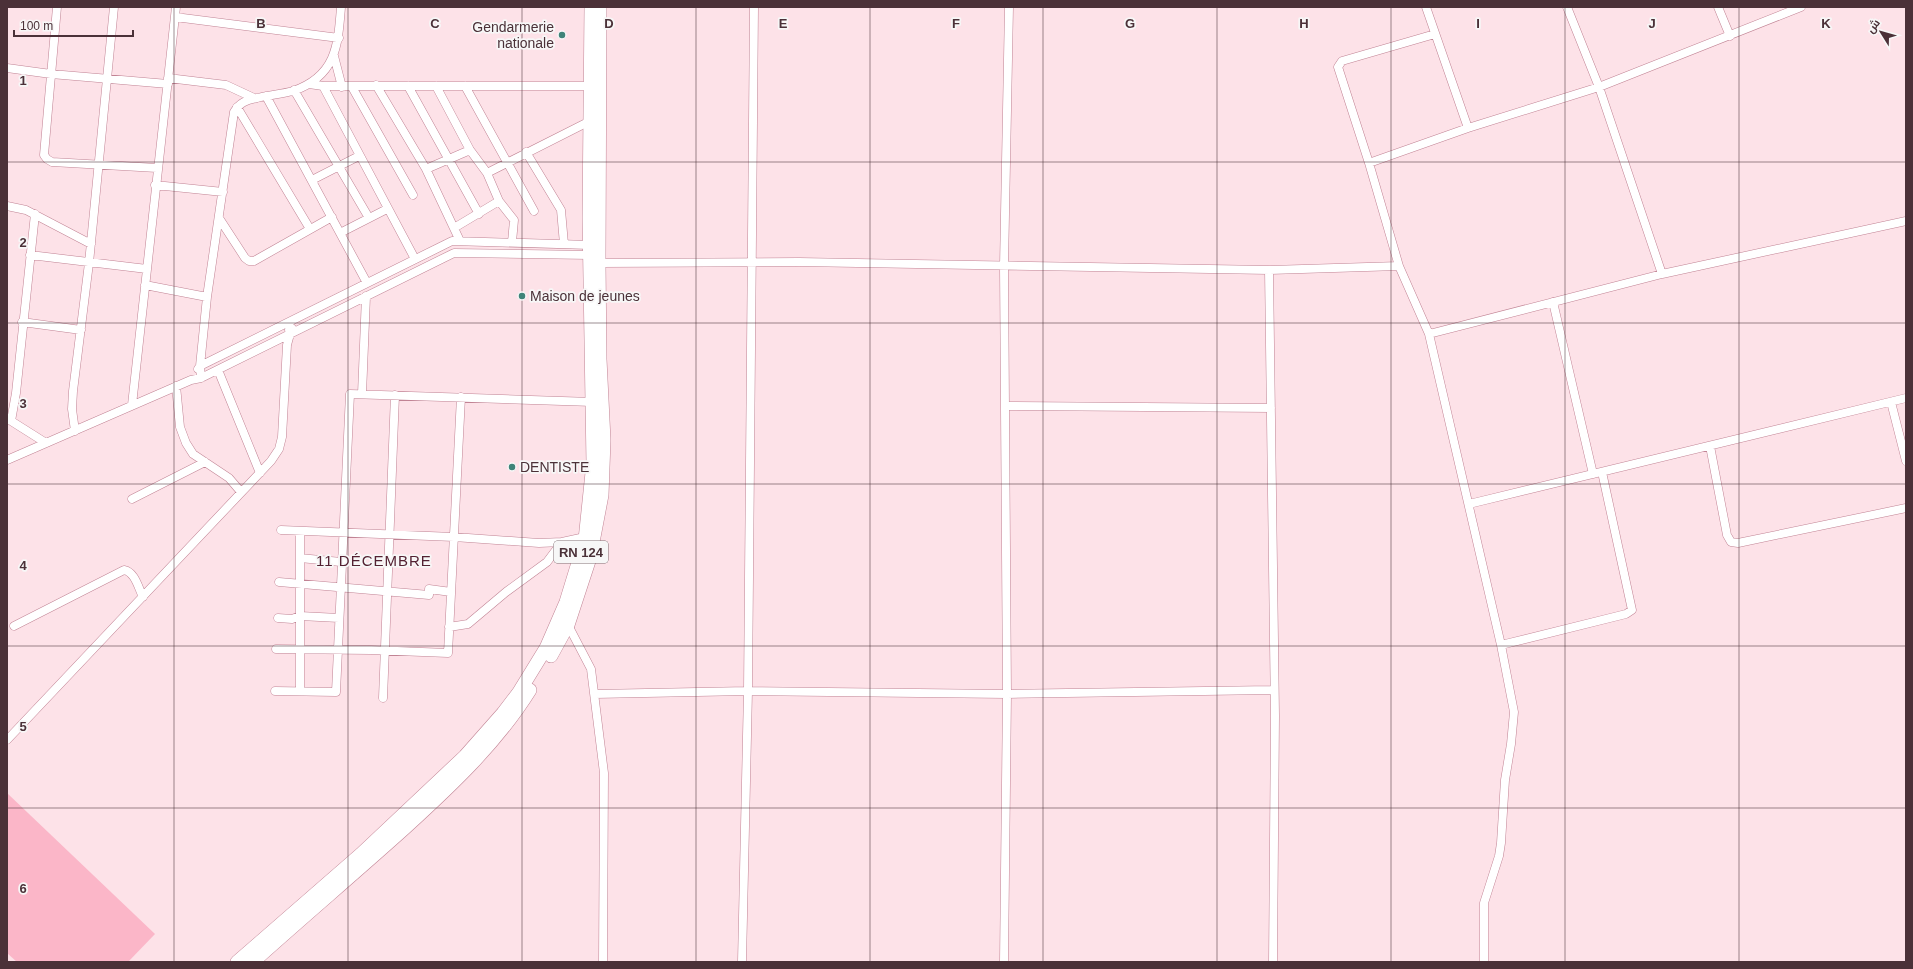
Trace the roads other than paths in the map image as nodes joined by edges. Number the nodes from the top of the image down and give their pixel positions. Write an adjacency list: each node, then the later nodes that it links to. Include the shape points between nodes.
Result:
1 (57, 7): 19 (street)
2 (114, 7): 20 (street)
3 (176, 7): 13 (street)
4 (340, 7): 16 (street)
5 (591, 7): 28 (main road, RN 124)
6 (600, 7): 70 (main road, RN 124)
7 (754, 7): 74 (street)
8 (1009, 7): 75 (street)
9 (1426, 7): 14 (street)
10 (1567, 7): 31 (street)
11 (1718, 7): 15 (street)
12 (1801, 7): 15 (street)
13 (175, 17): 16 (street); 21 (street)
14 (1435, 34): 37 (street); 43 (street, via 1339,64)
15 (1730, 36): 31 (street)
16 (339, 38): 17 (street)
17 (334, 56): 22 (street, via 322,73); 29 (street)
18 (7, 68): 19 (street)
19 (51, 74): 20 (street); 44 (street, via 44,155 52,162)
20 (107, 79): 21 (street); 44 (street)
21 (168, 81): 34 (street, via 226,85); 46 (street)
22 (309, 84): 24 (street); 32 (street)
23 (376, 85): 25 (street); 30 (street); 47 (street)
24 (323, 86): 29 (street); 40 (street)
25 (408, 86): 26 (street); 41 (street)
26 (436, 86): 27 (street); 38 (street)
27 (465, 86): 28 (street); 42 (street)
28 (590, 86): 36 (main road, RN 124)
29 (342, 87): 30 (street)
30 (352, 87): 52 (street)
31 (1599, 87): 37 (street); 79 (street)
32 (294, 90): 33 (street); 45 (street)
33 (266, 96): 34 (street); 49 (street)
34 (254, 98): 35 (street)
35 (237, 106): 51 (street); 64 (street)
36 (590, 121): 39 (street); 70 (main road, RN 124)
37 (1468, 128): 43 (street)
38 (470, 150): 41 (street); 48 (street)
39 (526, 152): 42 (street); 69 (street, via 561,210)
40 (359, 156): 45 (street); 55 (street)
41 (449, 159): 47 (street); 58 (street)
42 (507, 162): 48 (street); 56 (street)
43 (1369, 163): 76 (street)
44 (99, 164): 46 (street); 68 (street)
45 (339, 167): 49 (street); 61 (street)
46 (157, 168): 50 (street)
47 (426, 169): 63 (street)
48 (487, 173): 53 (street)
49 (312, 180): 59 (street)
50 (156, 185): 51 (street); 77 (street)
51 (223, 192): 60 (street)
52 (414, 195)
53 (499, 201): 58 (street); 67 (street, via 514,220)
54 (7, 206): 57 (street)
55 (387, 209): 61 (street); 72 (street)
56 (534, 211)
57 (35, 214): 68 (street); 71 (street)
58 (478, 214): 63 (street)
59 (332, 217): 64 (street); 65 (street)
60 (219, 218): 64 (street, via 249,261 254,261); 83 (street)
61 (369, 218): 65 (street)
62 (1906, 221): 79 (street)
63 (454, 228): 66 (street)
64 (310, 229)
65 (340, 233): 80 (street)
66 (460, 241): 67 (street); 72 (street, via 452,241)
67 (512, 242): 69 (street)
68 (91, 244): 73 (street)
69 (564, 244): 70 (street)
70 (593, 254): 74 (street); 82 (street, via 454,253); 98 (main road, RN 124); 131 (main road, RN 124, via 604,440 602,495 590,558)
71 (30, 255): 73 (street); 85 (street)
72 (415, 259): 80 (street)
73 (89, 263): 77 (street); 87 (street)
74 (752, 263): 75 (street); 146 (street)
75 (1004, 266): 78 (street); 101 (street)
76 (1399, 266): 78 (street); 88 (street)
77 (147, 269): 81 (street)
78 (1269, 270): 102 (street)
79 (1662, 274): 84 (street)
80 (368, 283): 86 (street)
81 (145, 286): 83 (street); 100 (street)
82 (366, 296): 86 (street); 94 (street)
83 (207, 297): 89 (street)
84 (1553, 302): 88 (street); 111 (street)
85 (22, 322): 87 (street); 103 (street, via 16,392)
86 (290, 328): 89 (street); 90 (street); 110 (street, via 282,437 279,450)
87 (81, 330): 104 (street, via 73,392)
88 (1429, 334): 114 (street)
89 (200, 366): 91 (street); 92 (street)
90 (218, 370): 91 (street); 110 (street)
91 (201, 378): 92 (street)
92 (191, 380): 93 (street)
93 (176, 386): 100 (street); 109 (street, via 180,427 193,454)
94 (362, 394): 95 (street); 118 (street, via 350,394)
95 (395, 395): 96 (street); 119 (street)
96 (461, 397): 98 (street); 120 (street)
97 (1906, 398): 99 (street)
98 (592, 402): 121 (main road, RN 124, via 593,463)
99 (1891, 402): 106 (street); 108 (street)
100 (132, 405): 104 (street)
101 (1006, 406): 102 (street); 148 (street)
102 (1271, 408): 143 (street)
103 (9, 420): 105 (street)
104 (74, 430): 105 (street)
105 (46, 443): 107 (street)
106 (1710, 446): 111 (street); 115 (street, via 1727,535 1731,542 1738,543)
107 (7, 460)
108 (1906, 461)
109 (204, 462): 112 (street, via 224,473); 113 (street)
110 (260, 473): 112 (street)
111 (1597, 473): 114 (street); 138 (street, via 1632,610 1626,614)
112 (241, 492): 130 (street)
113 (132, 499)
114 (1469, 504): 138 (street)
115 (1906, 508)
116 (281, 530): 117 (street)
117 (300, 531): 118 (street); 123 (street)
118 (342, 533): 119 (street); 124 (street)
119 (391, 535): 120 (street); 128 (street)
120 (454, 537): 122 (street, via 539,543); 129 (street)
121 (585, 537): 122 (street); 131 (main road, RN 124)
122 (562, 542): 137 (street, via 547,562 468,624)
123 (300, 558): 124 (street); 126 (street)
124 (341, 562): 127 (street)
125 (279, 582): 126 (street)
126 (299, 585): 127 (street); 132 (street)
127 (340, 588): 128 (street); 134 (street)
128 (389, 591): 129 (street, via 429,595 429,589); 142 (street)
129 (451, 592): 137 (street)
130 (143, 597): 136 (street, via 132,574 124,570); 150 (street)
131 (570, 604): 135 (main road, RN 124); 151 (main road, RN 124, via 519,692)
132 (300, 616): 133 (street, via 292,619); 134 (street); 140 (street)
133 (278, 618)
134 (339, 618): 141 (street)
135 (568, 625): 147 (street, via 591,669); 151 (main road, RN 124, via 519,709 495,738)
136 (14, 626)
137 (449, 627): 142 (street, via 448,653)
138 (1501, 645): 159 (street, via 1514,712 1499,856 1484,903)
139 (276, 648): 140 (street)
140 (300, 649): 141 (street); 145 (street)
141 (338, 649): 142 (street); 145 (street, via 336,692)
142 (385, 650): 149 (street)
143 (1274, 690): 148 (street); 158 (street)
144 (275, 691): 145 (street)
145 (300, 691)
146 (748, 691): 147 (street); 148 (street); 156 (street)
147 (595, 694): 155 (street, via 604,773)
148 (1007, 694): 157 (street)
149 (383, 698)
150 (7, 738)
151 (461, 768): 152 (main road, RN 124)
152 (386, 837): 153 (main road, RN 124); 154 (main road, RN 124)
153 (237, 962)
154 (253, 962)
155 (603, 962)
156 (742, 962)
157 (1004, 962)
158 (1273, 962)
159 (1484, 962)

